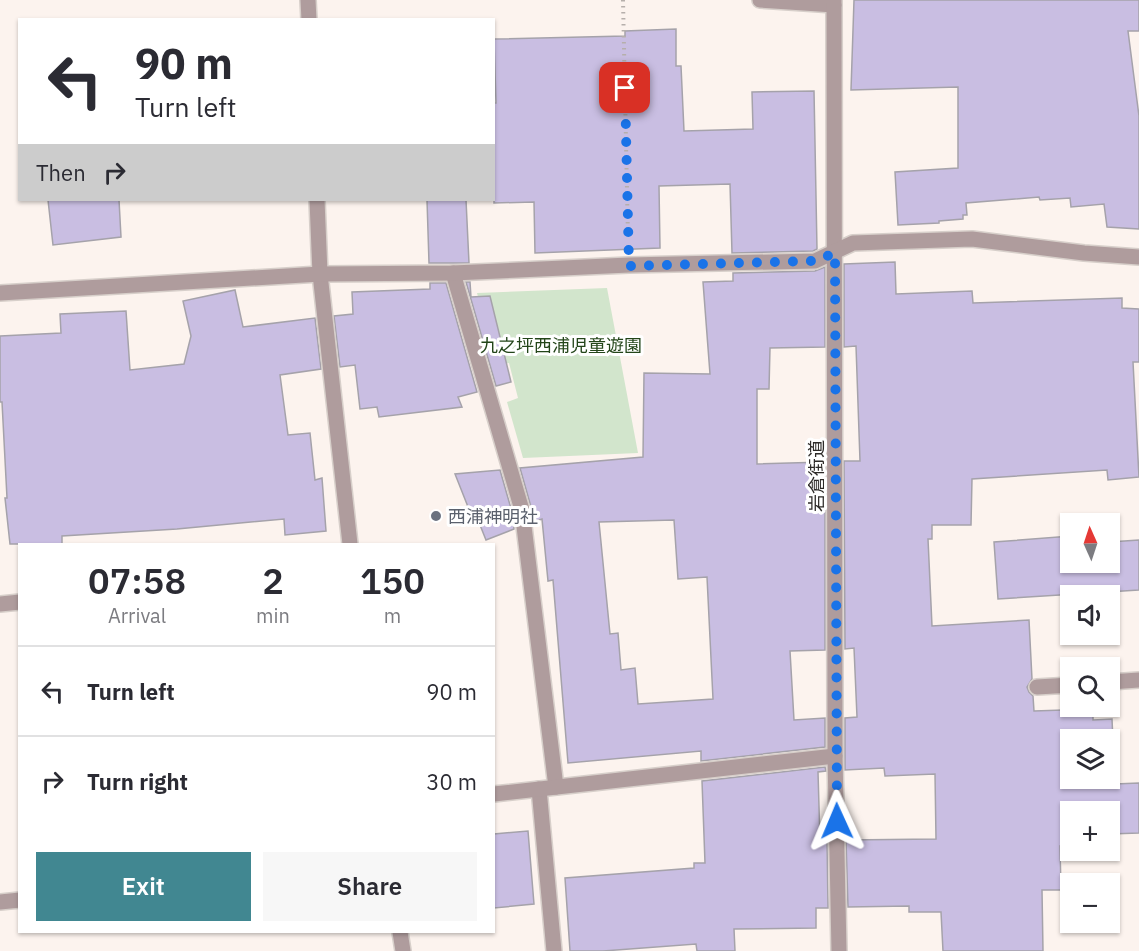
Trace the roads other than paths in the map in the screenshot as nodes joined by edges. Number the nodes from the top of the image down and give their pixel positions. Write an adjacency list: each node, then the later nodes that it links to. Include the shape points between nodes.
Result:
1 (308, 0): 4 (street)
2 (760, 0): 3 (street)
3 (834, 2): 6 (street, 岩倉街道)
4 (309, 18)
5 (317, 201): 9 (street)
6 (835, 253): 7 (street, via 853,243 972,239); 8 (street, via 814,261); 18 (street, 岩倉街道)
7 (1139, 257)
8 (453, 273): 9 (street); 19 (street, via 522,510)
9 (320, 274): 10 (street); 11 (street)
10 (0, 293)
11 (350, 543)
12 (18, 602): 13 (street)
13 (0, 604)
14 (1139, 680): 15 (street)
15 (1120, 681)
16 (1060, 686): 17 (street)
17 (1036, 687)
18 (836, 756): 19 (street); 27 (street, 岩倉街道)
19 (556, 788): 20 (street)
20 (539, 789): 21 (street); 26 (street)
21 (495, 794)
22 (18, 900): 23 (street)
23 (0, 902)
24 (400, 933): 25 (street)
25 (403, 951)
26 (554, 951)
27 (839, 951)

